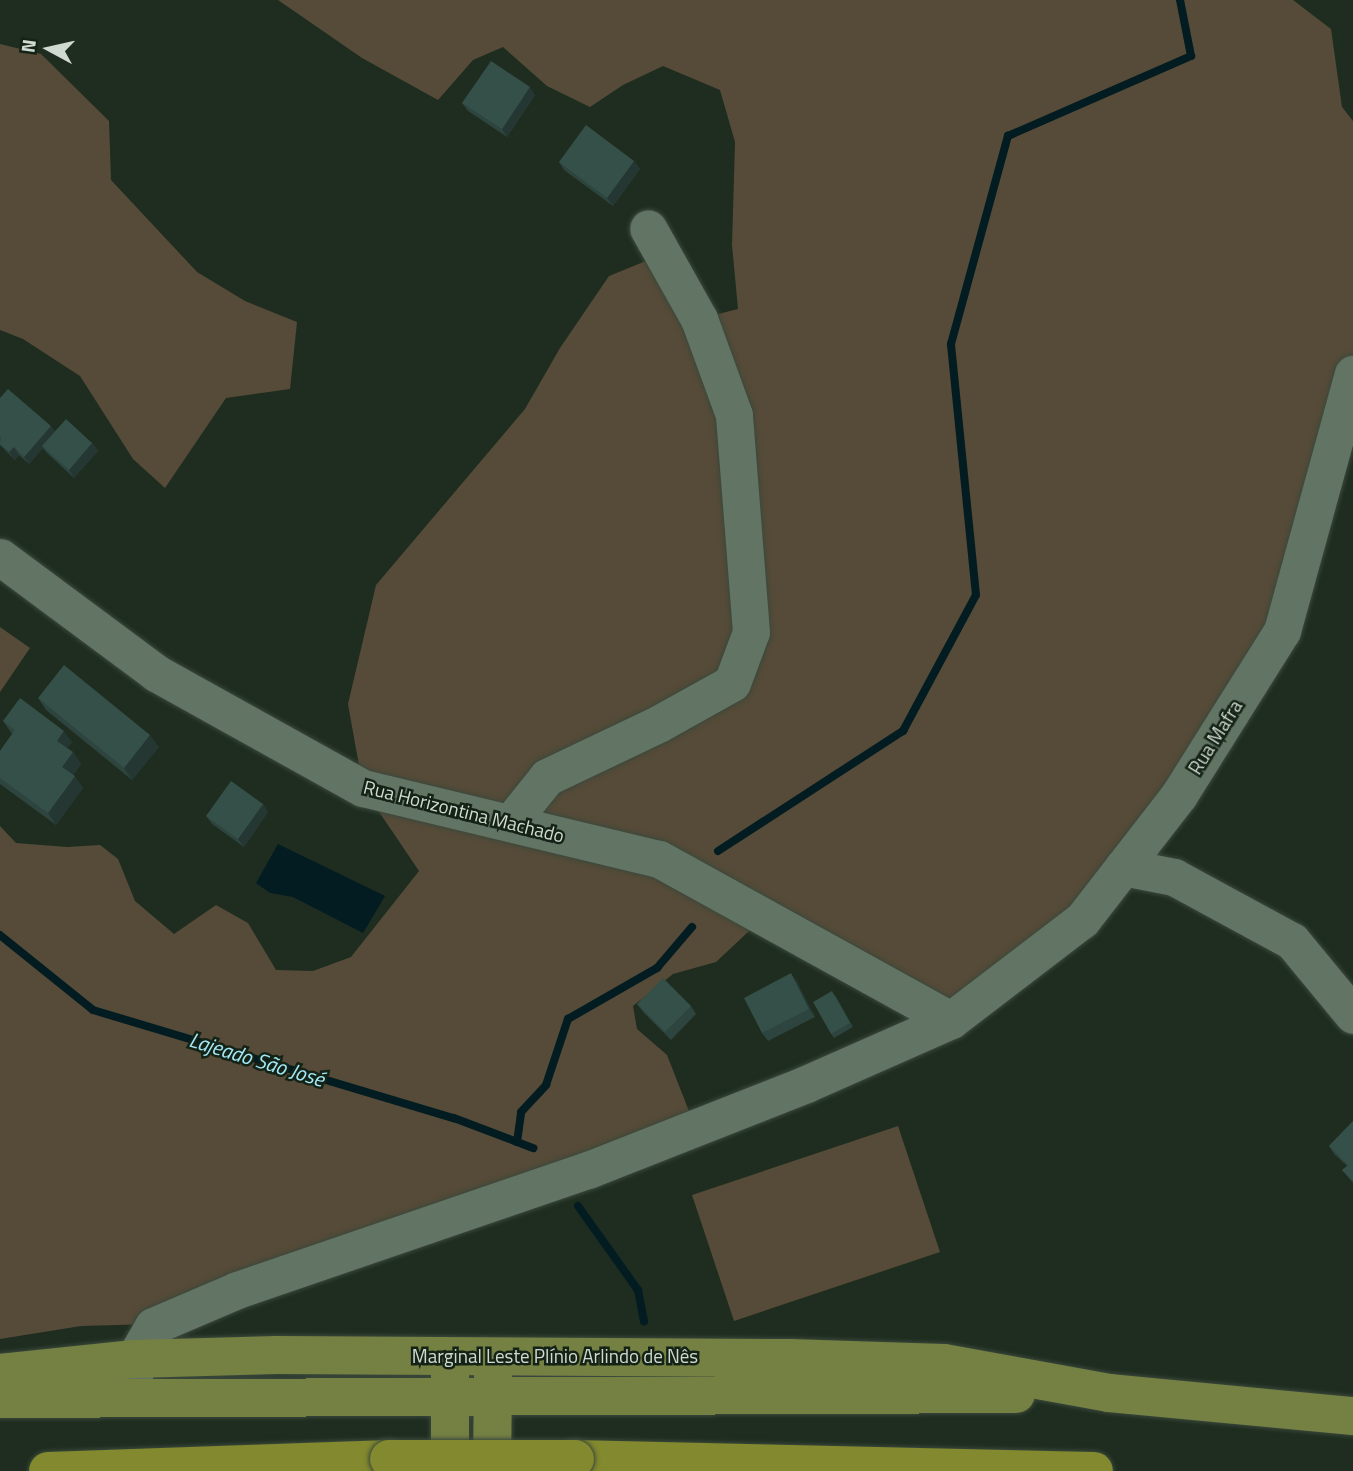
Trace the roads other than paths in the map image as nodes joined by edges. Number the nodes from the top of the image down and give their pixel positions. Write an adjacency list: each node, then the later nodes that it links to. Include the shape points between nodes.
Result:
1 (648, 228): 4 (street, via 699,319 734,415 751,632 732,683 547,777)
2 (1353, 374): 5 (street, Rua Mafra, via 1282,631 1179,795)
3 (0, 557): 4 (street, Rua Horizontina Machado, via 156,673 363,788)
4 (510, 823): 7 (street, Rua Horizontina Machado, via 659,859)
5 (1123, 867): 6 (street, via 1174,877 1292,941); 7 (street, Rua Mafra, via 1082,920)
6 (1353, 1015)
7 (951, 1020): 10 (street, Rua Mafra, via 588,1170 237,1290 153,1326)
8 (450, 1356): 9 (main road, Marginal Leste Plínio Arlindo de Nês); 10 (main road, Marginal Leste Plínio Arlindo de Nês); 13 (main road)
9 (493, 1356): 12 (main road, Marginal Leste Plínio Arlindo de Nês, via 944,1363); 15 (main road)
10 (134, 1359): 11 (main road, Marginal Leste Plínio Arlindo de Nês); 14 (street)
11 (0, 1373)
12 (1109, 1394): 15 (main road, Marginal Leste Plínio Arlindo de Nês); 17 (main road, Marginal Leste Plínio Arlindo de Nês)
13 (450, 1395): 14 (main road, Marginal Leste Plínio Arlindo de Nês); 15 (main road, Marginal Leste Plínio Arlindo de Nês); 19 (main road)
14 (134, 1396): 16 (main road, Marginal Leste Plínio Arlindo de Nês)
15 (493, 1396): 20 (main road)
16 (0, 1399)
17 (1353, 1416)
18 (48, 1471): 21 (highway, bridge, via 389,1459 575,1459)
19 (450, 1471)
20 (492, 1471)
21 (1094, 1471)

